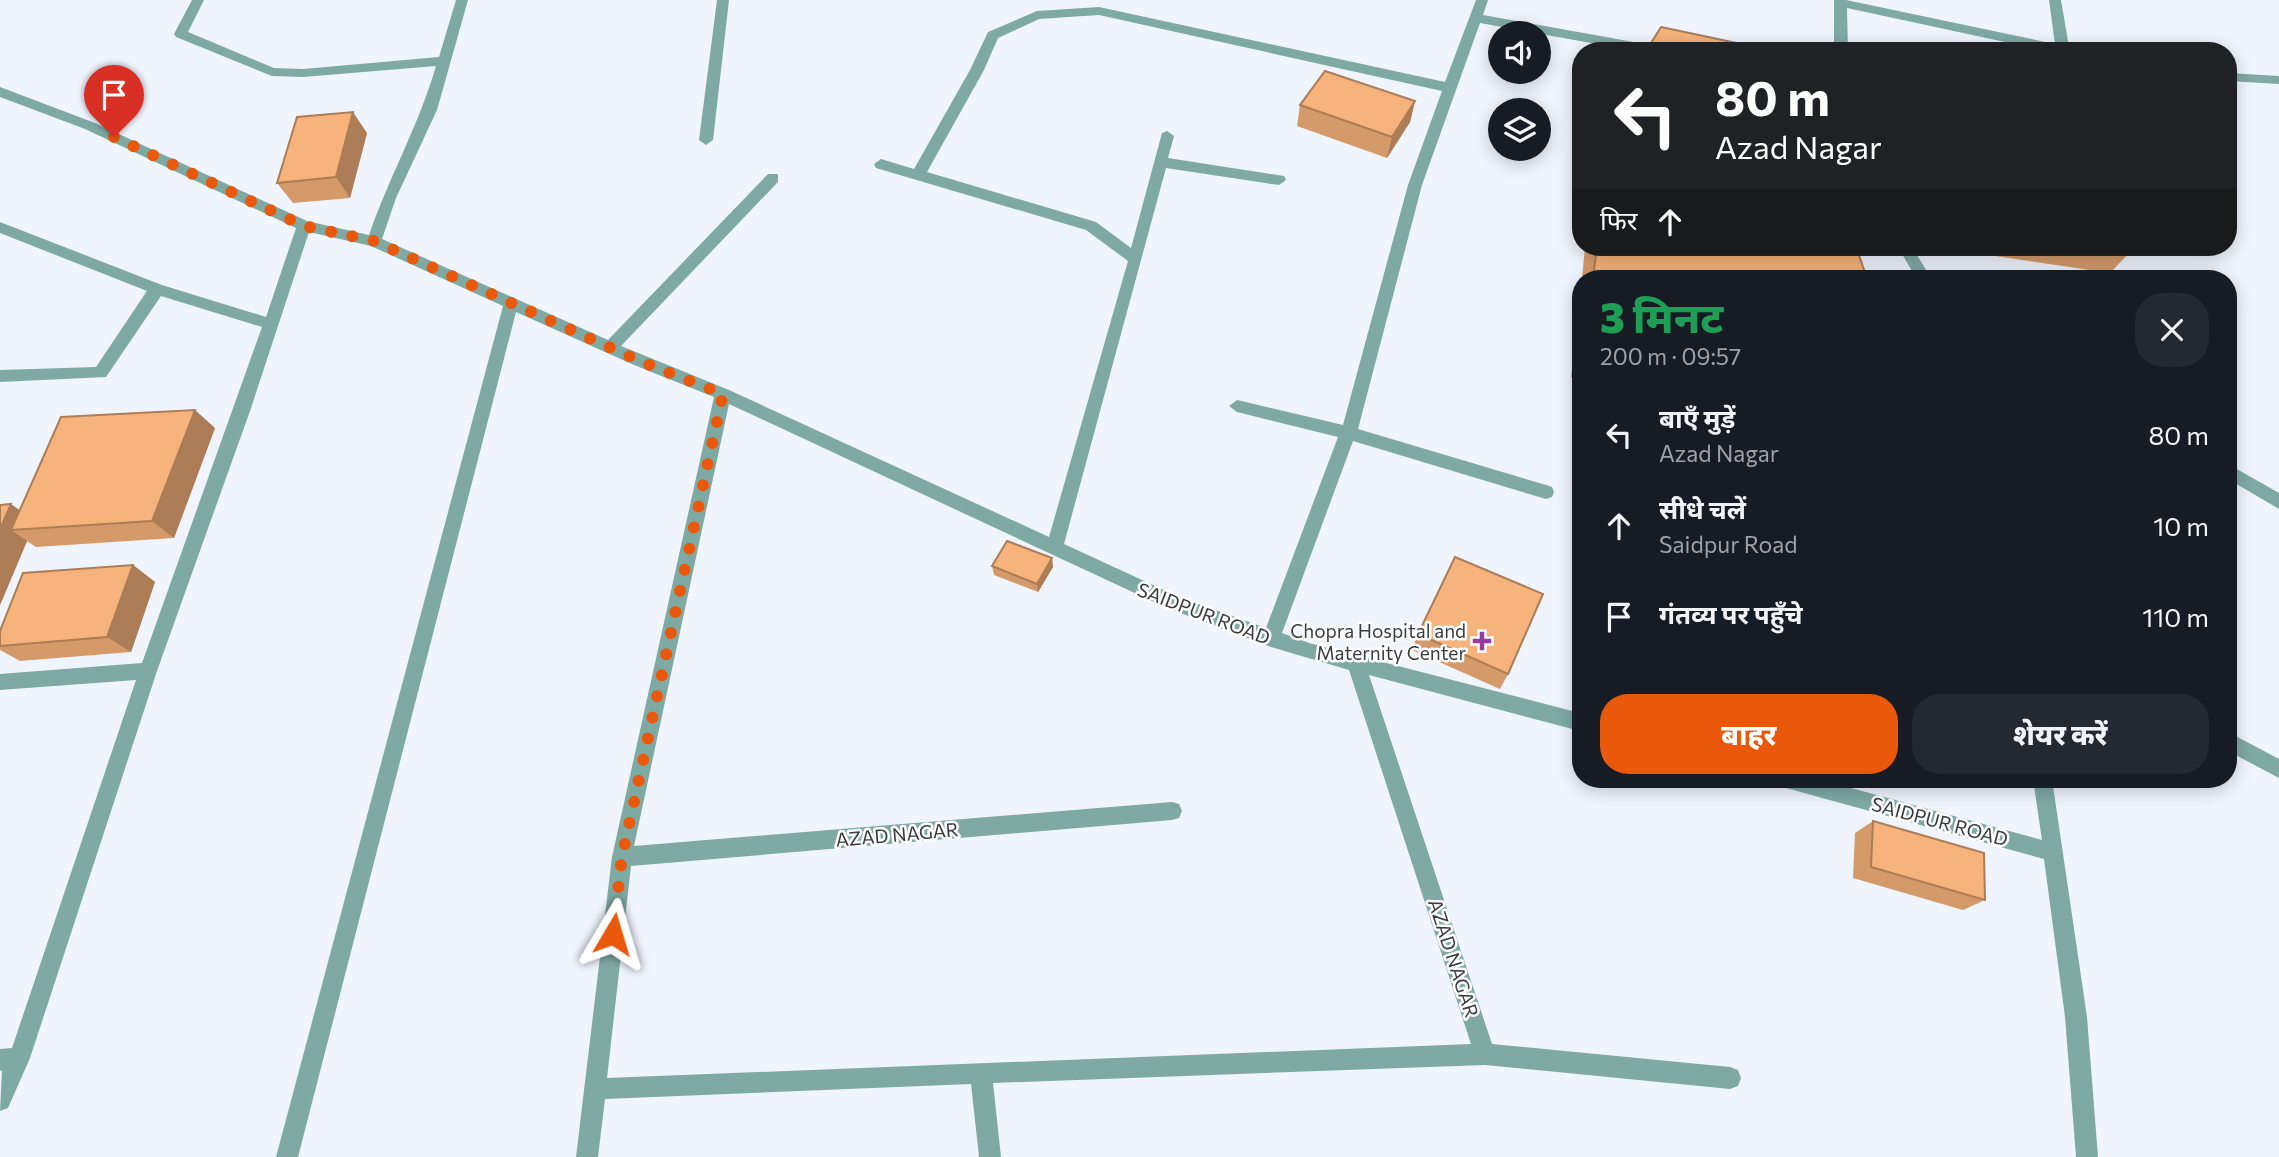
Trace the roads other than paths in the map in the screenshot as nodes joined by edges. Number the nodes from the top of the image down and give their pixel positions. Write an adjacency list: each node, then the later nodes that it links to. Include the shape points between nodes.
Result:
1 (198, 0): 12 (street, via 181,34 272,72)
2 (462, 0): 12 (street)
3 (723, 0): 18 (street)
4 (1482, 0): 7 (street)
5 (2055, 0): 11 (street)
6 (1840, 1): 9 (street); 10 (street)
7 (1475, 18): 8 (street); 15 (street)
8 (1611, 42)
9 (1841, 42)
10 (2029, 42)
11 (2064, 42)
12 (444, 61): 26 (street, via 430,110)
13 (2237, 78): 14 (street)
14 (2279, 80)
15 (1451, 88): 21 (street, via 1099,11 1037,15 993,35); 35 (street, via 1415,185)
16 (0, 92): 24 (street, via 90,126)
17 (1167, 136): 19 (street)
18 (706, 140)
19 (1160, 162): 23 (street); 27 (street)
20 (881, 164): 21 (street)
21 (918, 175): 27 (street, via 1091,226)
22 (773, 178): 31 (street)
23 (1279, 180)
24 (304, 226): 26 (street); 30 (street)
25 (0, 227): 28 (street)
26 (374, 241): 29 (street)
27 (1136, 259): 39 (street)
28 (156, 289): 30 (street); 32 (street, via 100,373)
29 (511, 303): 31 (street); 58 (street)
30 (271, 324): 42 (street)
31 (610, 347): 33 (street)
32 (0, 376)
33 (723, 394): 39 (street, SAIDPUR ROAD); 51 (street)
34 (1237, 406): 35 (street)
35 (1348, 433): 37 (street); 40 (street)
36 (2237, 476): 38 (street)
37 (1546, 492)
38 (2279, 502)
39 (1054, 550): 40 (street, SAIDPUR ROAD, via 1172,603)
40 (1271, 639): 41 (street, SAIDPUR ROAD)
41 (1356, 663): 44 (street, SAIDPUR ROAD); 52 (street, AZAD NAGAR)
42 (148, 671): 43 (street); 53 (street)
43 (0, 682)
44 (1572, 720)
45 (2237, 746): 46 (street)
46 (2279, 769)
47 (1819, 788): 50 (street, SAIDPUR ROAD)
48 (2044, 788): 50 (street)
49 (1172, 811): 51 (street, AZAD NAGAR)
50 (2052, 852): 61 (street, via 2076,1017)
51 (622, 857): 56 (street)
52 (1485, 1054): 54 (street); 55 (street)
53 (9, 1059): 57 (street)
54 (981, 1073): 56 (street); 60 (street)
55 (1730, 1078)
56 (594, 1089): 59 (street)
57 (0, 1100)
58 (287, 1157)
59 (587, 1157)
60 (990, 1157)
61 (2087, 1157)

